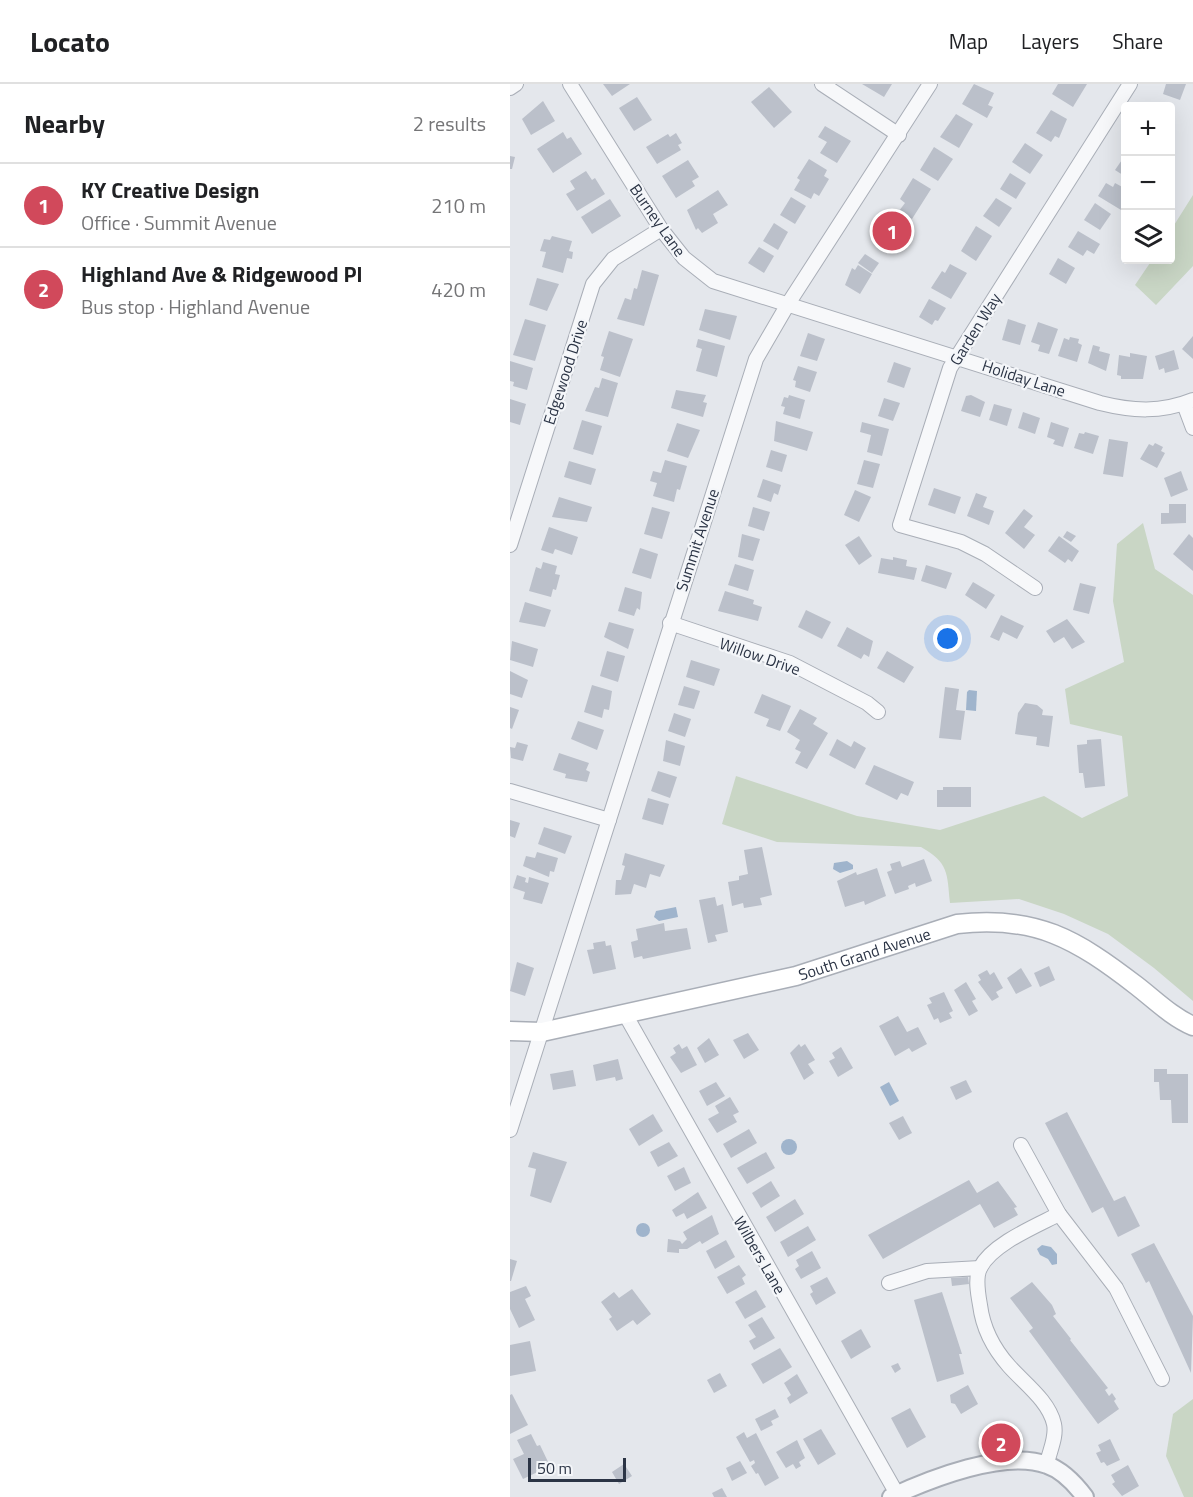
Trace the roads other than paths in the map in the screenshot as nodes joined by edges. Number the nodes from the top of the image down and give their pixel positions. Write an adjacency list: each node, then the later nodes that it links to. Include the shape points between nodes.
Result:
1 (516, 84): 6 (street)
2 (570, 84): 8 (street, Burney Lane)
3 (822, 84): 7 (street)
4 (930, 84): 7 (street, Summit Avenue)
5 (1130, 84): 10 (street, Garden Way)
6 (510, 88)
7 (899, 135): 9 (street, Summit Avenue)
8 (660, 229): 9 (street, Burney Lane, via 684,258 713,281); 13 (street, Edgewood Drive, via 613,259 593,284)
9 (788, 304): 10 (street, Holiday Lane); 15 (street, Summit Avenue, via 756,359)
10 (958, 357): 11 (street, Holiday Lane, via 1123,408 1151,410); 14 (street, Garden Way, via 950,368 900,525 961,542)
11 (1188, 402): 12 (street)
12 (1193, 428)
13 (510, 545)
14 (1035, 588)
15 (670, 623): 16 (street, Willow Drive, via 790,663); 18 (street, Summit Avenue)
16 (878, 712)
17 (510, 791): 18 (street)
18 (609, 820): 22 (street, Summit Avenue)
19 (625, 1014): 20 (main road, South Grand Avenue, via 796,976 957,924 995,922 1049,931 1073,941); 22 (main road, South Grand Avenue); 30 (street, Wilbers Lane)
20 (1193, 1026)
21 (510, 1031): 22 (main road, South Grand Avenue)
22 (542, 1032): 23 (street, Summit Avenue)
23 (510, 1130)
24 (1021, 1145): 25 (street)
25 (1059, 1214): 26 (street, via 1012,1239); 28 (street, via 1116,1288)
26 (980, 1268): 27 (street, via 927,1271); 29 (street, via 979,1301 988,1336 1044,1404 1053,1421 1055,1429)
27 (889, 1283)
28 (1162, 1379)
29 (1047, 1464): 30 (street, via 1014,1460 994,1463 946,1475); 31 (street)
30 (894, 1496)
31 (1085, 1497)

